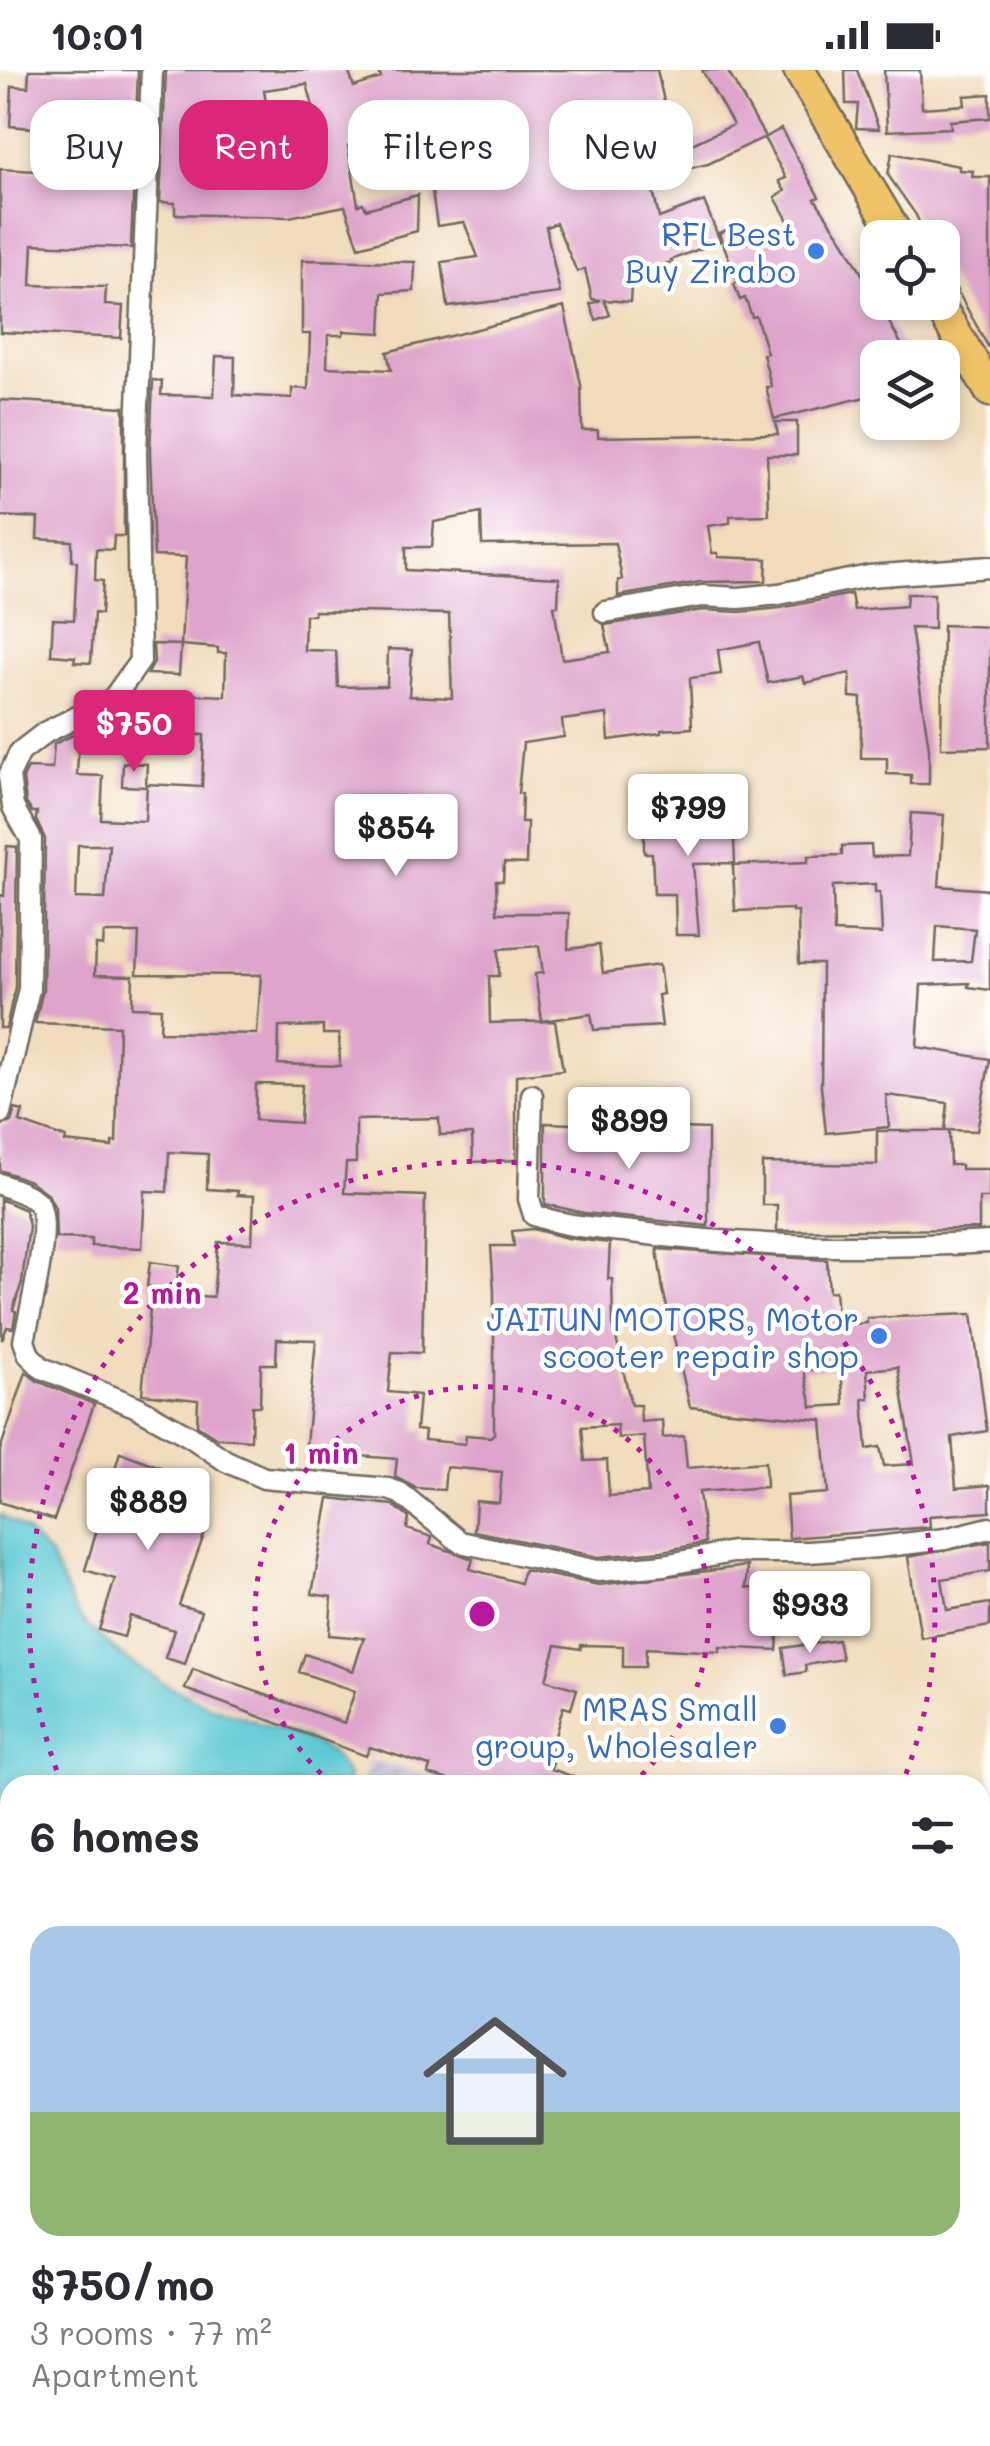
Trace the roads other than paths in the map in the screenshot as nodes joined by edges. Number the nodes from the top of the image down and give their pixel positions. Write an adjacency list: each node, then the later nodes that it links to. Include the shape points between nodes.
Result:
1 (152, 70): 9 (street, via 136,454 140,661 112,700 46,732 20,752 9,776 13,807 31,838 29,989)
2 (799, 70): 3 (highway)
3 (887, 220)
4 (948, 320): 5 (highway)
5 (987, 381)
6 (990, 567): 7 (street, via 869,576)
7 (605, 612)
8 (532, 1094): 11 (street, via 529,1199 534,1215 553,1222 784,1246)
9 (0, 1113)
10 (0, 1184): 12 (street, via 35,1200 43,1215 24,1341 29,1356 264,1478 388,1488 460,1542 598,1571 732,1552 878,1547)
11 (990, 1242)
12 (990, 1528)

